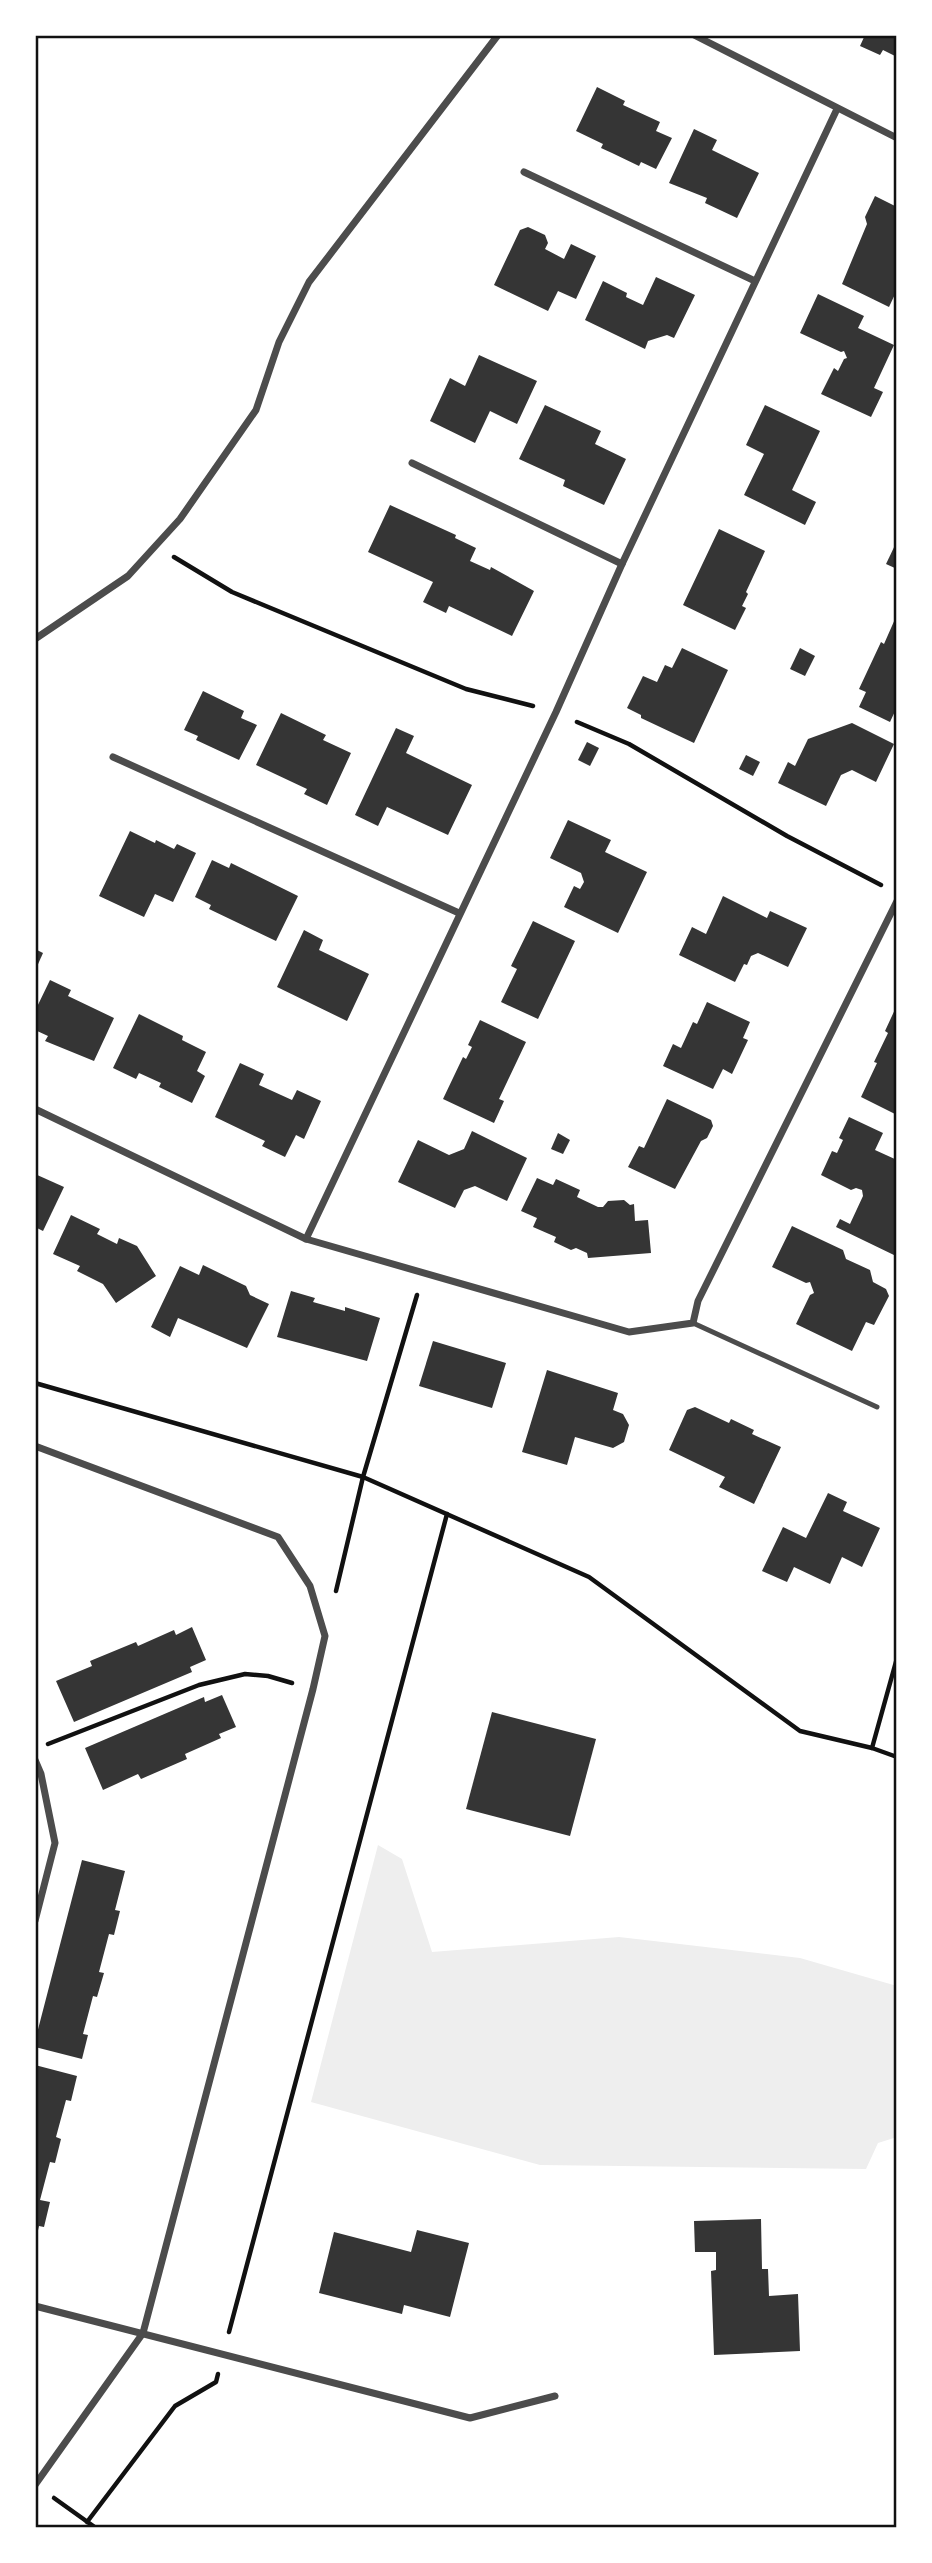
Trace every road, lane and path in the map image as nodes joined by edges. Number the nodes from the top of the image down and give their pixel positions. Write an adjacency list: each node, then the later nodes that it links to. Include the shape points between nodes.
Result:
1 (498, 35): 9 (street, via 309,282 279,342 256,410 180,519 128,576)
2 (694, 35): 3 (street)
3 (837, 109): 4 (street); 6 (street)
4 (897, 138)
5 (524, 172): 6 (street)
6 (755, 281): 8 (street)
7 (412, 463): 8 (street)
8 (622, 564): 12 (street)
9 (35, 639)
10 (113, 757): 12 (street)
11 (897, 901): 16 (street, via 698,1301)
12 (458, 913): 14 (street)
13 (35, 1108): 14 (street)
14 (306, 1238): 15 (street)
15 (423, 1272): 16 (street, via 629,1332); 20 (path)
16 (693, 1323): 18 (lane)
17 (35, 1383): 20 (path)
18 (877, 1407)
19 (35, 1446): 22 (street, via 278,1538 310,1586)
20 (363, 1477): 21 (path); 22 (path)
21 (447, 1514): 26 (path, via 589,1577 800,1731); 32 (path)
22 (325, 1636): 24 (street)
23 (897, 1658): 26 (path)
24 (313, 1689): 25 (path, via 246,1674 199,1685); 31 (street)
25 (48, 1744)
26 (872, 1748): 27 (path)
27 (897, 1758)
28 (35, 1760): 29 (street, via 55,1843)
29 (35, 1922)
30 (35, 2306): 31 (street)
31 (143, 2333): 32 (street); 34 (street)
32 (224, 2353): 33 (street, via 470,2417); 36 (path, via 216,2382 175,2406)
33 (555, 2396)
34 (35, 2485)
35 (58, 2501): 36 (path)
36 (87, 2522): 37 (path)
37 (96, 2528)

